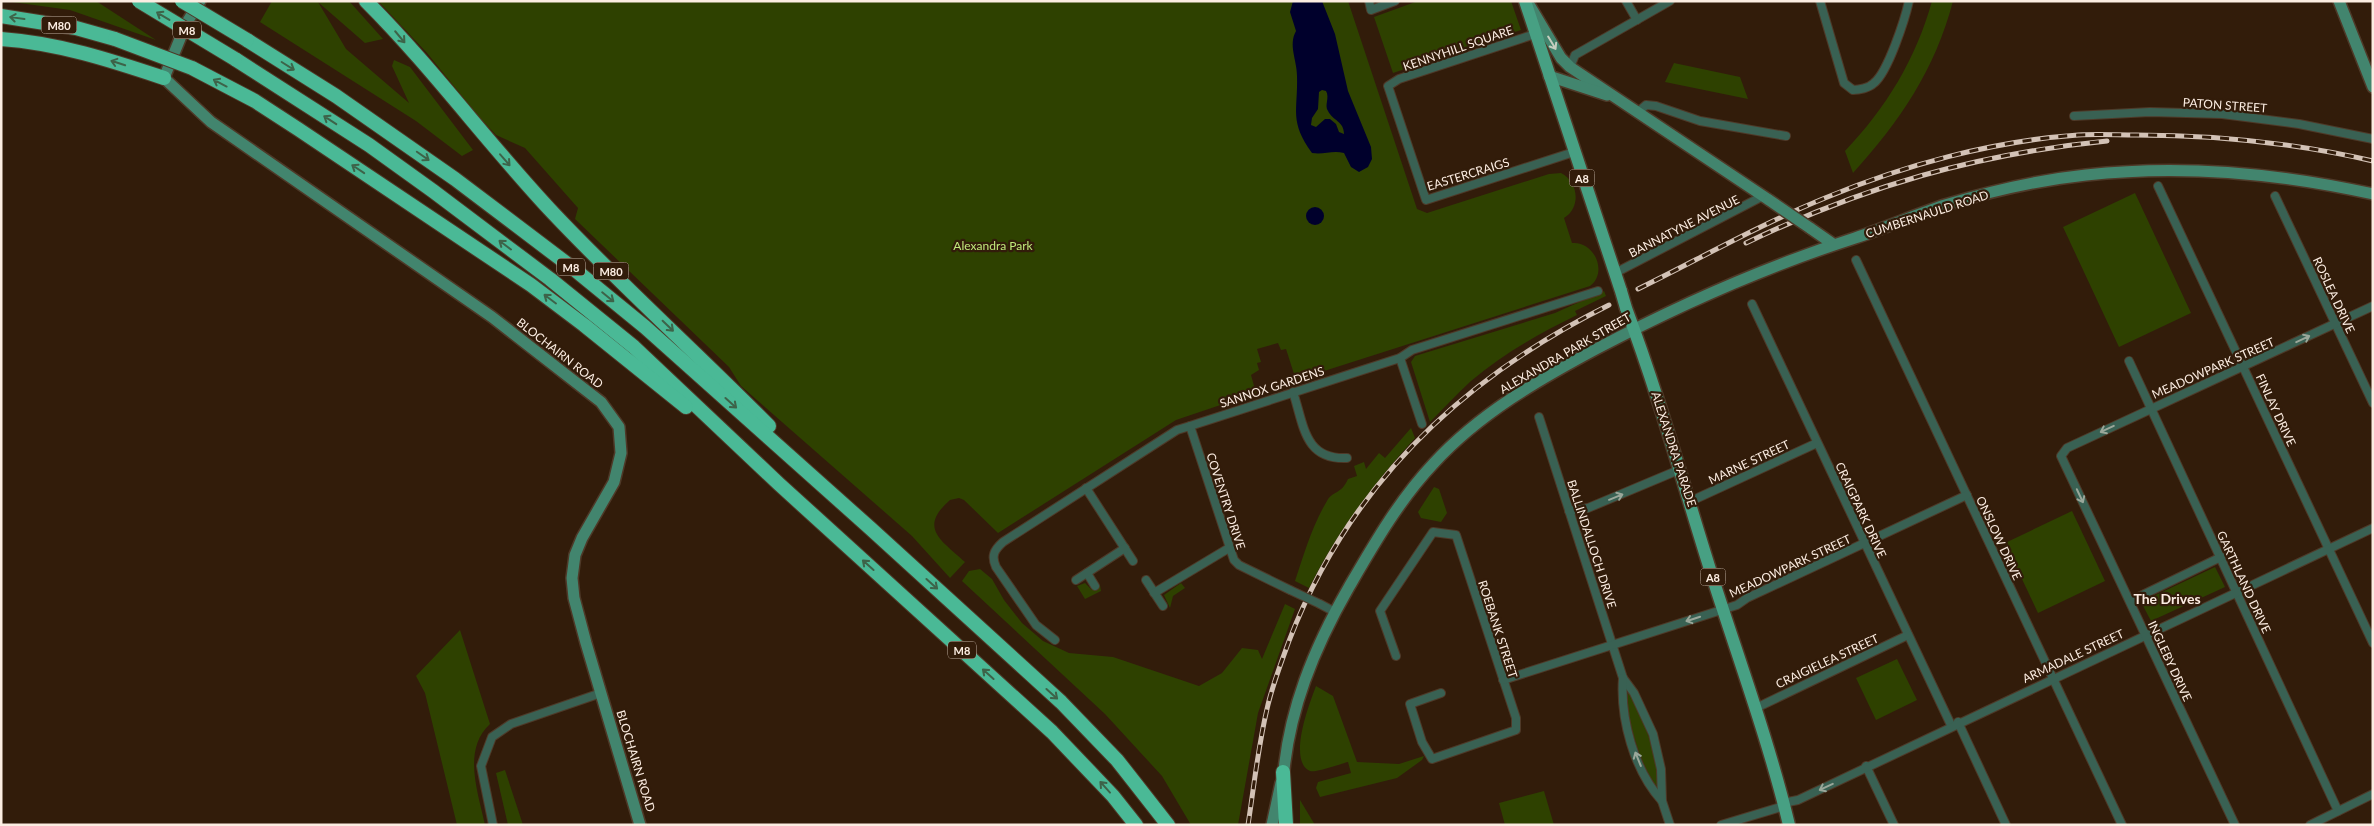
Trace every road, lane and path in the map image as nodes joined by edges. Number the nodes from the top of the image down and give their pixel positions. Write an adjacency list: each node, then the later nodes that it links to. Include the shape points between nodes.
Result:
1 (138, 1): 53 (highway, M8, one-way to 1, bridge, via 634,347 557,284 369,145)
2 (182, 1): 58 (highway, M8, one-way to 58, bridge, via 336,96 462,184 574,269 651,333)
3 (200, 1): 19 (street, via 186,24)
4 (366, 1): 58 (highway, M80, one-way to 58, via 554,214)
5 (1369, 1): 6 (street, via 1372,10)
6 (1395, 1)
7 (1526, 1): 15 (main road, A8); 17 (street, one-way to 17)
8 (1626, 1): 14 (street)
9 (1670, 1): 14 (street)
10 (1820, 1): 11 (street, via 1844,83 1852,90 1877,81 1894,47)
11 (1909, 1)
12 (2339, 1): 21 (street)
13 (1, 16): 53 (highway, M80, one-way to 13, bridge, via 531,285 255,101 192,68 116,39 76,28)
14 (1637, 20): 17 (street, via 1575,55)
15 (1535, 34): 18 (main road, A8); 20 (street, KENNYHILL SQUARE)
16 (1, 39): 19 (highway, one-way to 16, via 97,56 31,41)
17 (1570, 67): 22 (street, via 1589,77)
18 (1549, 76): 22 (street); 27 (main road, ALEXANDRA PARADE / A8)
19 (164, 78): 85 (street, BLOCHAIRN ROAD, via 211,122 492,317 601,402 614,420 621,452 614,482 582,538 575,555 572,578 574,598)
20 (1388, 86): 27 (street, EASTERCRAIGS, via 1426,200)
21 (2373, 86)
22 (1613, 98): 23 (street)
23 (1637, 113): 25 (street, via 1646,105 1656,106 1700,121); 31 (street)
24 (2074, 116): 26 (street, PATON STREET, via 2150,112 2222,114)
25 (1786, 136)
26 (2373, 138)
27 (1574, 152): 34 (main road, ALEXANDRA PARADE / A8)
28 (2158, 186): 42 (street, FINLAY DRIVE)
29 (2373, 194): 32 (street, CUMBERNAULD ROAD, via 2294,178 2217,170 2087,174 1981,195)
30 (2275, 196): 38 (street, ROSLEA DRIVE)
31 (1766, 198): 32 (street, bridge); 34 (street, BANNATYNE AVENUE)
32 (1833, 244): 39 (street, ALEXANDRA PARK STREET, via 1741,279)
33 (1856, 260): 55 (street, ONSLOW DRIVE)
34 (1615, 273): 39 (main road, ALEXANDRA PARADE / A8, bridge)
35 (1598, 290): 40 (street, SANNOX GARDENS, via 1412,350)
36 (1752, 304): 49 (street, CRAIGPARK DRIVE)
37 (2373, 306): 38 (street, MEADOWPARK STREET)
38 (2335, 323): 42 (street, MEADOWPARK STREET, one-way to 38); 44 (street, ROSLEA DRIVE)
39 (1634, 329): 52 (main road, ALEXANDRA PARADE / A8); 75 (street, ALEXANDRA PARK STREET, via 1566,365 1498,408 1435,462 1387,522)
40 (1400, 358): 43 (street, SANNOX GARDENS); 47 (street)
41 (2129, 361): 45 (street, GARTHLAND DRIVE)
42 (2243, 366): 45 (street, MEADOWPARK STREET); 63 (street, FINLAY DRIVE)
43 (1293, 392): 48 (street, SANNOX GARDENS); 51 (street, via 1308,440 1315,450 1335,458)
44 (2373, 403)
45 (2151, 409): 50 (street, MEADOWPARK STREET, one-way to 50); 64 (street, GARTHLAND DRIVE)
46 (1539, 417): 57 (street, BALLINDALLOCH DRIVE)
47 (1422, 424)
48 (1190, 426): 54 (street, SANNOX GARDENS, via 1177,430); 62 (street, COVENTRY DRIVE)
49 (1817, 443): 56 (street, MARNE STREET); 60 (street, CRAIGPARK DRIVE)
50 (2062, 452): 72 (street, INGLEBY DRIVE, one-way to 72, via 2061,456)
51 (1347, 458)
52 (1681, 469): 56 (main road, ALEXANDRA PARADE / A8); 57 (street, one-way to 52, via 1588,508)
53 (779, 484): 97 (highway, M8, one-way to 53, via 1052,732)
54 (1086, 488): 61 (street); 78 (street, SANNOX GARDENS, via 997,547 993,560 1036,626)
55 (1967, 495): 60 (street, MEADOWPARK STREET); 83 (street, ONSLOW DRIVE)
56 (1691, 501): 74 (main road, ALEXANDRA PARADE / A8)
57 (1569, 511): 80 (street, BALLINDALLOCH DRIVE)
58 (870, 528): 98 (highway, M8, one-way to 98, via 1061,702 1117,760)
59 (2373, 528): 63 (street, ARMADALE STREET)
60 (1865, 543): 74 (street, MEADOWPARK STREET); 76 (street, CRAIGPARK DRIVE)
61 (1125, 548): 65 (street); 66 (street)
62 (1229, 548): 71 (street); 75 (street, COVENTRY DRIVE, bridge, via 1238,565)
63 (2329, 549): 70 (street, ARMADALE STREET); 79 (street, FINLAY DRIVE)
64 (2221, 558): 70 (street, GARTHLAND DRIVE); 72 (street)
65 (1133, 560)
66 (1087, 573): 67 (street); 69 (street)
67 (1076, 580)
68 (1146, 580): 71 (street)
69 (1095, 586)
70 (2237, 592): 77 (street, ARMADALE STREET); 94 (street, GARTHLAND DRIVE)
71 (1154, 593): 73 (street)
72 (2130, 601): 77 (street, INGLEBY DRIVE)
73 (1163, 606)
74 (1724, 609): 80 (street, MEADOWPARK STREET, one-way to 80); 87 (main road, ALEXANDRA PARADE / A8)
75 (1335, 612): 90 (street, ALEXANDRA PARK STREET, via 1304,679 1290,728)
76 (1908, 635): 87 (street, CRAIGIELEA STREET); 88 (street, CRAIGPARK DRIVE)
77 (2146, 635): 83 (street, ARMADALE STREET); 108 (street, INGLEBY DRIVE)
78 (1055, 640)
79 (2373, 643)
80 (1612, 645): 82 (street, BALLINDALLOCH DRIVE); 84 (street, MEADOWPARK STREET)
81 (1396, 656): 84 (street, ROEBANK STREET, via 1380,611 1432,532 1456,535)
82 (1623, 678): 92 (street, BALLINDALLOCH DRIVE, via 1634,693 1653,734 1661,769); 92 (street, BALLINDALLOCH DRIVE, one-way to 82, via 1652,790 1636,754 1625,716)
83 (2053, 678): 88 (street, ARMADALE STREET); 107 (street, ONSLOW DRIVE)
84 (1503, 680): 86 (street, ROEBANK STREET, via 1516,718 1516,730 1432,758 1422,742 1410,704)
85 (601, 692): 95 (street, via 511,724 492,737 481,766); 96 (street, BLOCHAIRN ROAD)
86 (1441, 693)
87 (1756, 708): 93 (main road, ALEXANDRA PARADE / A8)
88 (1954, 724): 89 (street, ARMADALE STREET); 106 (street, CRAIGPARK DRIVE)
89 (1866, 766): 93 (street, ARMADALE STREET, one-way to 93); 105 (street)
90 (1283, 772): 99 (street); 100 (street); 101 (highway)
91 (2373, 794): 94 (street)
92 (1662, 801): 102 (street, BALLINDALLOCH DRIVE)
93 (1784, 804): 103 (street, ARMADALE STREET); 104 (main road, ALEXANDRA PARADE / A8)
94 (2338, 811): 109 (street)
95 (493, 825)
96 (640, 825)
97 (1136, 825)
98 (1168, 825)
99 (1272, 825)
100 (1279, 825)
101 (1286, 825)
102 (1670, 825)
103 (1721, 825)
104 (1789, 825)
105 (1894, 825)
106 (2006, 825)
107 (2122, 825)
108 (2235, 825)
109 (2310, 825)

